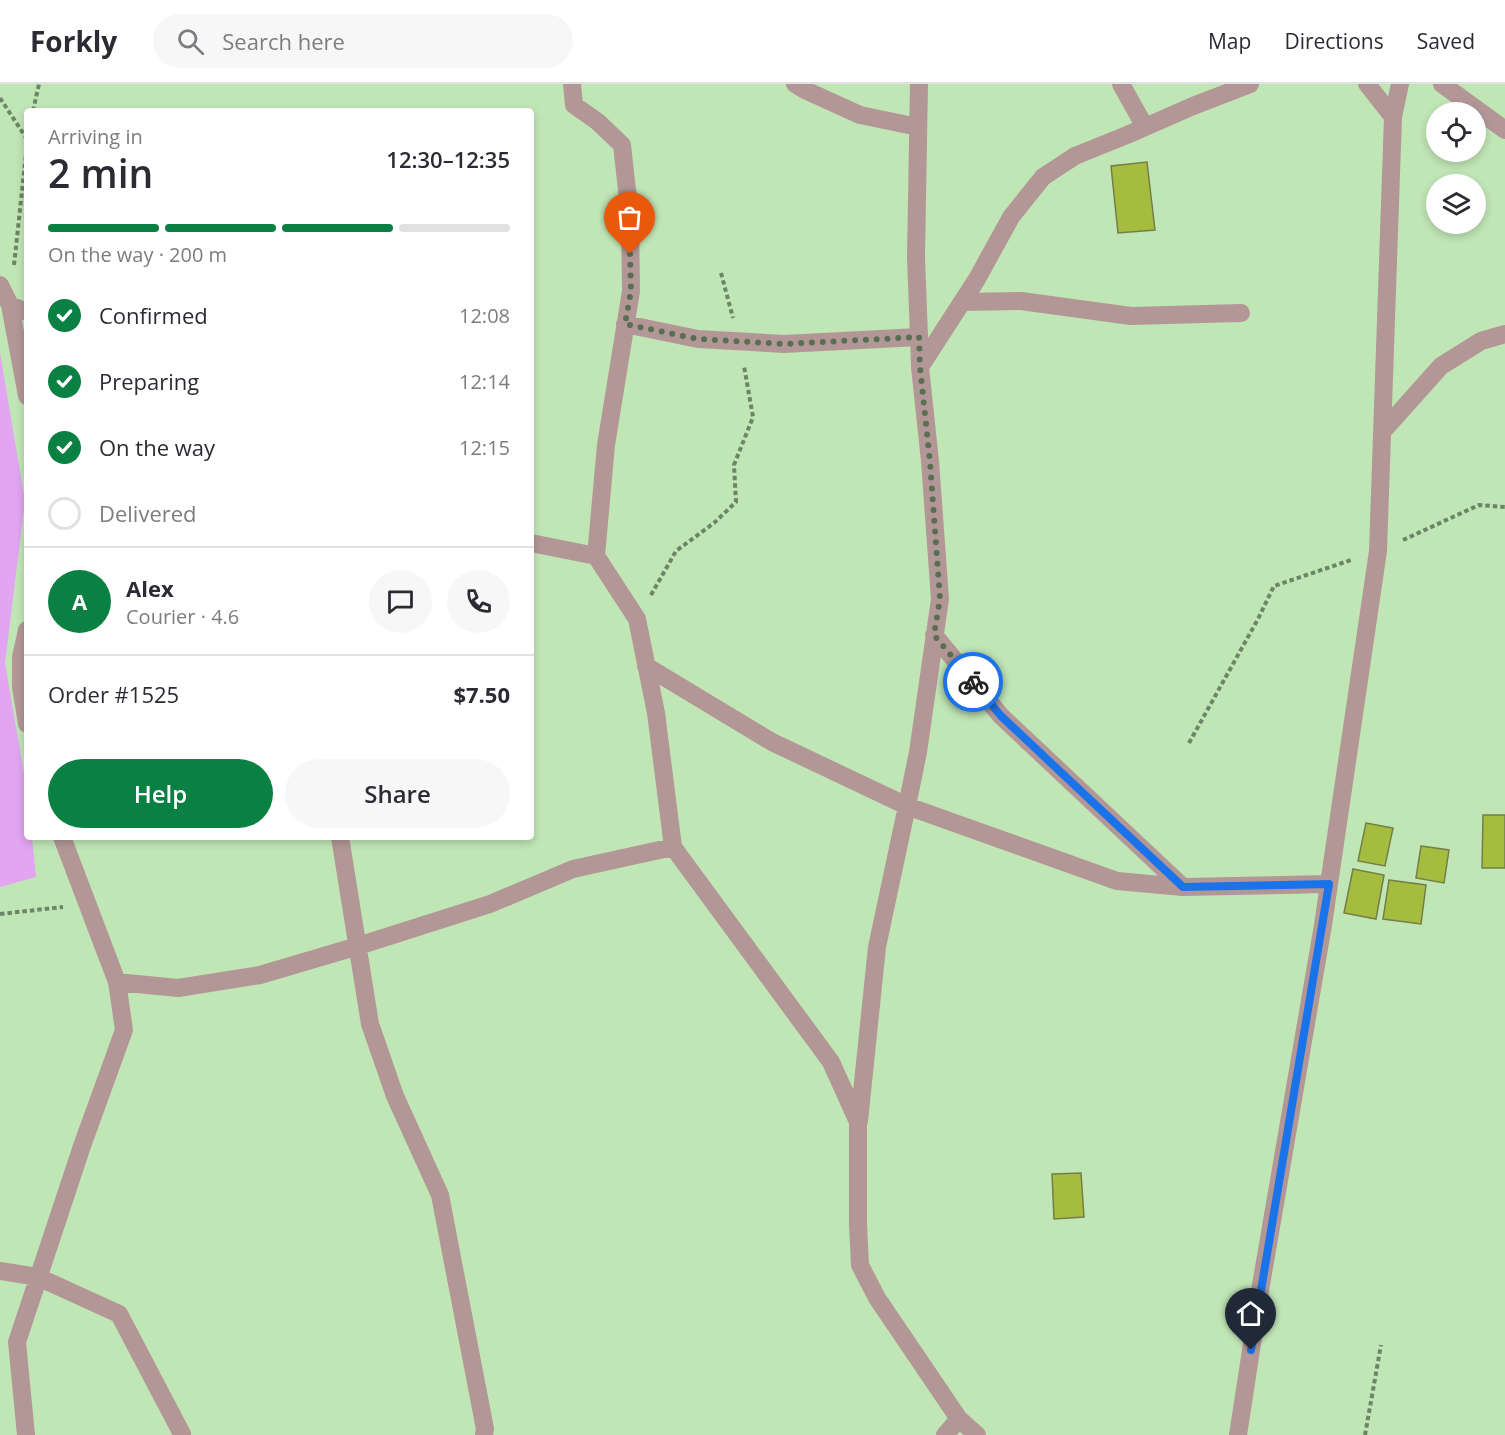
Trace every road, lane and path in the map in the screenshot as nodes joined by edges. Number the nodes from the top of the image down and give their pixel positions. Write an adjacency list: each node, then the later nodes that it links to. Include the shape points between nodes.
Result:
1 (39, 84): 11 (path)
2 (572, 84): 23 (street, via 574,105 622,145 630,217 631,291)
3 (795, 84): 13 (street, via 860,115)
4 (919, 84): 13 (street)
5 (1121, 84): 14 (street)
6 (1250, 84): 14 (street)
7 (1367, 84): 12 (street)
8 (1400, 84): 12 (street)
9 (1442, 84): 15 (street)
10 (0, 98): 16 (path)
11 (34, 108)
12 (1393, 117): 29 (street)
13 (918, 127): 25 (street)
14 (1145, 127): 20 (street, via 1076,156 1043,177 1011,217)
15 (1505, 130)
16 (24, 134)
17 (24, 207): 21 (path)
18 (721, 273): 26 (path)
19 (0, 285): 21 (street)
20 (962, 302): 22 (street, via 1021,301 1131,316); 28 (street)
21 (19, 308): 27 (street)
22 (1241, 313)
23 (625, 324): 26 (street, via 698,339); 33 (street, via 606,445)
24 (1505, 334): 29 (street, via 1481,341 1441,366)
25 (919, 337): 26 (street, via 784,344); 28 (street)
26 (740, 342): 34 (path, via 753,417 734,465 736,502 676,551)
27 (24, 363)
28 (920, 367): 35 (street, via 940,599)
29 (1382, 432): 32 (street)
30 (1505, 507): 32 (path, via 1479,505)
31 (534, 544): 33 (street)
32 (1378, 551): 39 (path, via 1274,586); 44 (street)
33 (596, 556): 34 (street)
34 (637, 619): 37 (street)
35 (934, 635): 40 (street); 45 (street, via 1001,716)
36 (24, 644): 38 (street)
37 (646, 666): 40 (street, via 772,742); 43 (street)
38 (24, 706)
39 (1189, 743)
40 (908, 806): 45 (street, via 1117,880); 50 (street, via 877,947)
41 (63, 840): 46 (street)
42 (340, 840): 48 (street)
43 (674, 847): 48 (street, via 573,870 490,904); 50 (street, via 831,1062)
44 (1329, 884): 45 (street); 60 (street)
45 (1183, 887)
46 (88, 904): 47 (path); 49 (street)
47 (0, 914)
48 (358, 946): 49 (street, via 260,975 178,988); 57 (street, via 370,1024 395,1096 440,1195)
49 (117, 982): 52 (street, via 124,1030)
50 (858, 1122): 54 (street, via 860,1265 877,1298)
51 (0, 1272): 52 (street)
52 (38, 1277): 55 (street, via 118,1314); 56 (street, via 17,1342)
53 (1381, 1345): 61 (path)
54 (959, 1419): 58 (street); 59 (street)
55 (182, 1434)
56 (26, 1435)
57 (484, 1435)
58 (945, 1435)
59 (977, 1435)
60 (1238, 1435)
61 (1365, 1435)

